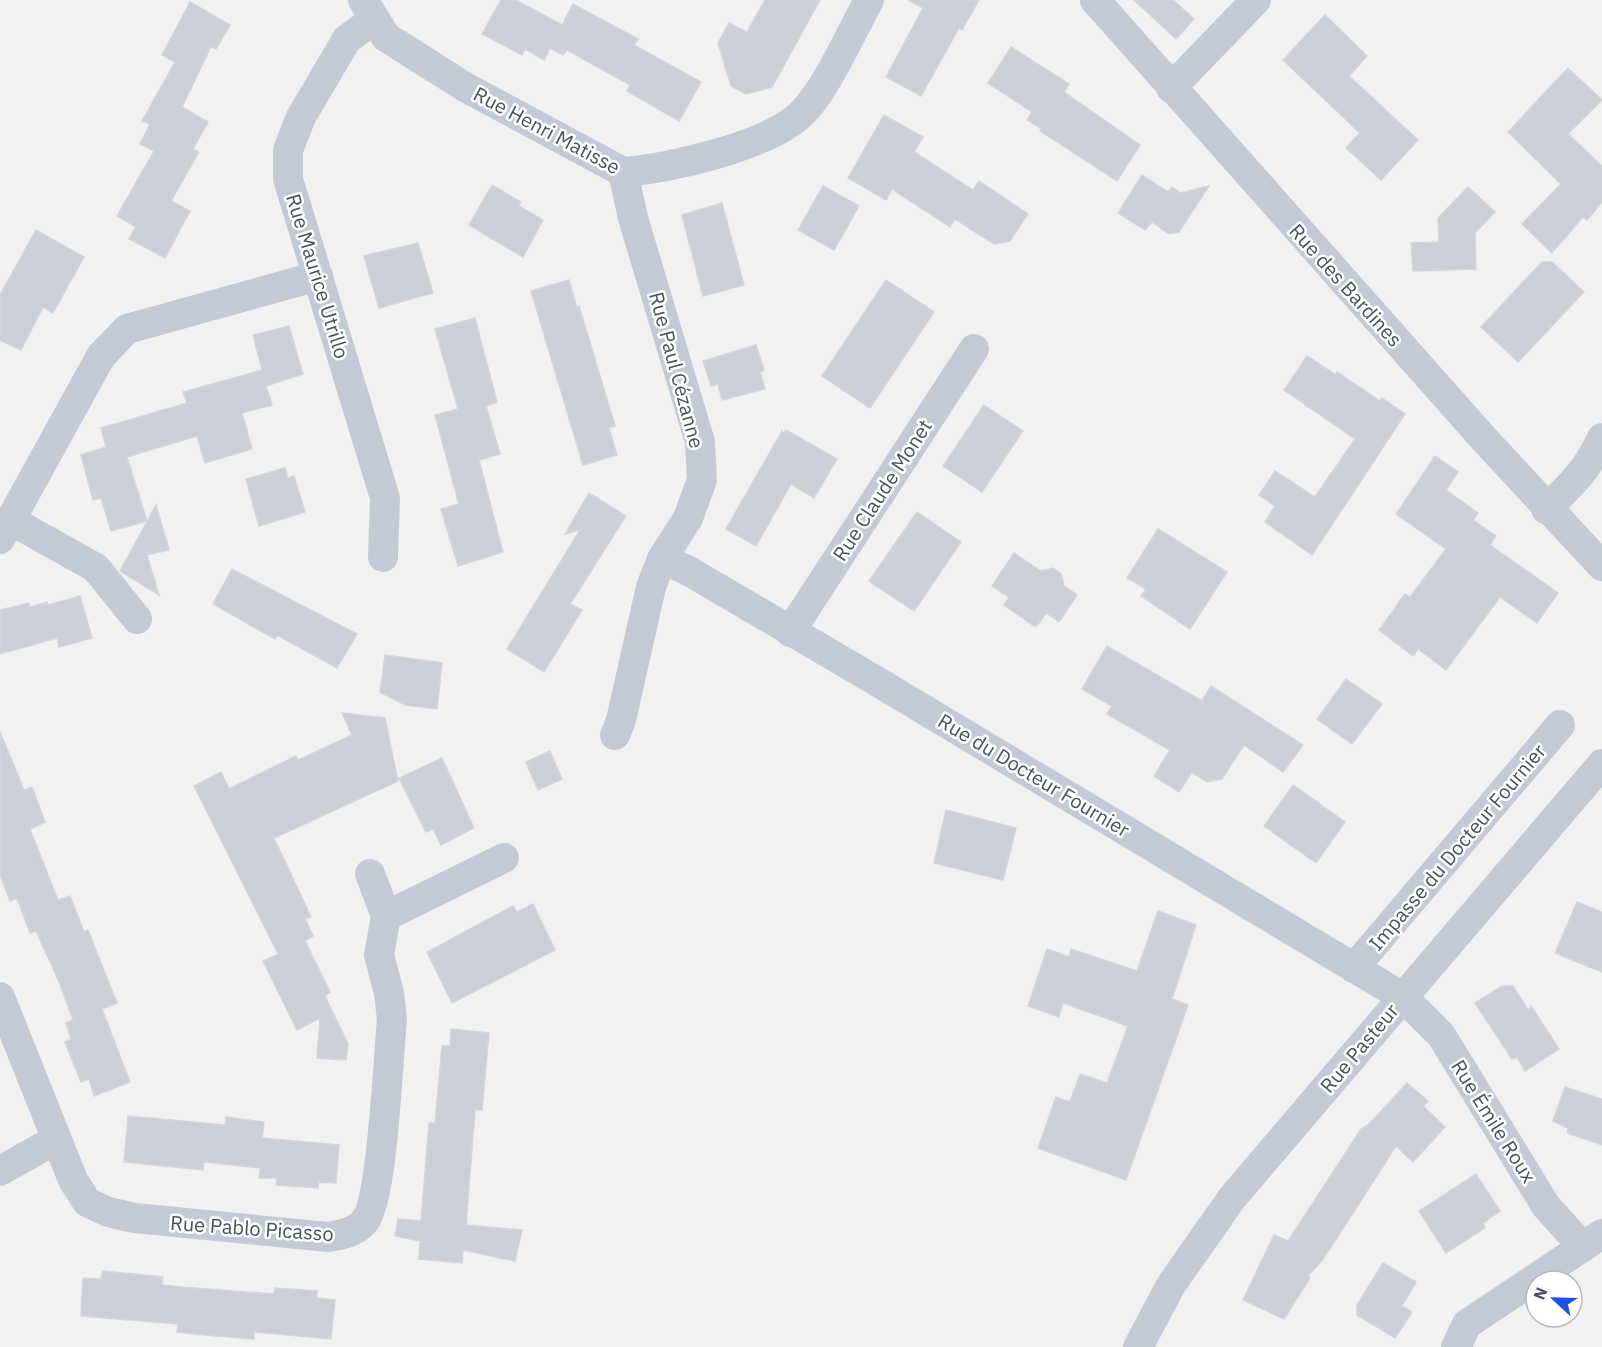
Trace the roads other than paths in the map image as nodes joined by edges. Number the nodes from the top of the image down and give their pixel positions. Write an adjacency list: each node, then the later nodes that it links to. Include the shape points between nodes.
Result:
1 (869, 0): 6 (street, Rue Henri Matisse, via 806,110 786,127 763,139 652,170)
2 (1095, 0): 5 (street, Rue des Bardines)
3 (1256, 0): 5 (street)
4 (369, 9): 6 (street, Rue Henri Matisse, via 386,37 465,87); 7 (street, Rue Maurice Utrillo, via 302,117 288,150 288,179)
5 (1171, 88): 10 (street, Rue des Bardines)
6 (622, 172): 13 (street, Rue Paul Cézanne, via 700,442 702,480 688,518)
7 (318, 276): 11 (street, via 127,329 101,356); 12 (street, Rue Maurice Utrillo, via 385,498)
8 (974, 349): 16 (street, Rue Claude Monet)
9 (1602, 438): 10 (street, via 1588,467)
10 (1546, 509): 14 (street, Rue des Bardines)
11 (5, 529): 15 (street, via 96,568)
12 (383, 557)
13 (662, 559): 16 (street, Rue du Docteur Fournier); 18 (street, Rue Paul Cézanne, via 651,587)
14 (1602, 566)
15 (137, 619)
16 (790, 632): 23 (street, Rue du Docteur Fournier)
17 (1560, 725): 23 (street, Impasse du Docteur Fournier)
18 (615, 735)
19 (1602, 764): 25 (street, Rue Pasteur)
20 (504, 858): 22 (street)
21 (370, 874): 22 (street)
22 (386, 916): 26 (street, Rue Pablo Picasso, via 379,955 392,1020 376,1193 365,1221 348,1234 328,1237 108,1212 87,1202)
23 (1354, 968): 25 (street, Rue du Docteur Fournier)
24 (0, 997): 26 (street, Rue Pablo Picasso)
25 (1403, 997): 28 (street, Rue Émile Roux, via 1441,1035 1546,1206); 29 (street, Rue Pasteur, via 1232,1198 1171,1285)
26 (55, 1140): 27 (street)
27 (0, 1171)
28 (1592, 1240): 30 (street, via 1467,1324)
29 (1138, 1347)
30 (1456, 1347)

